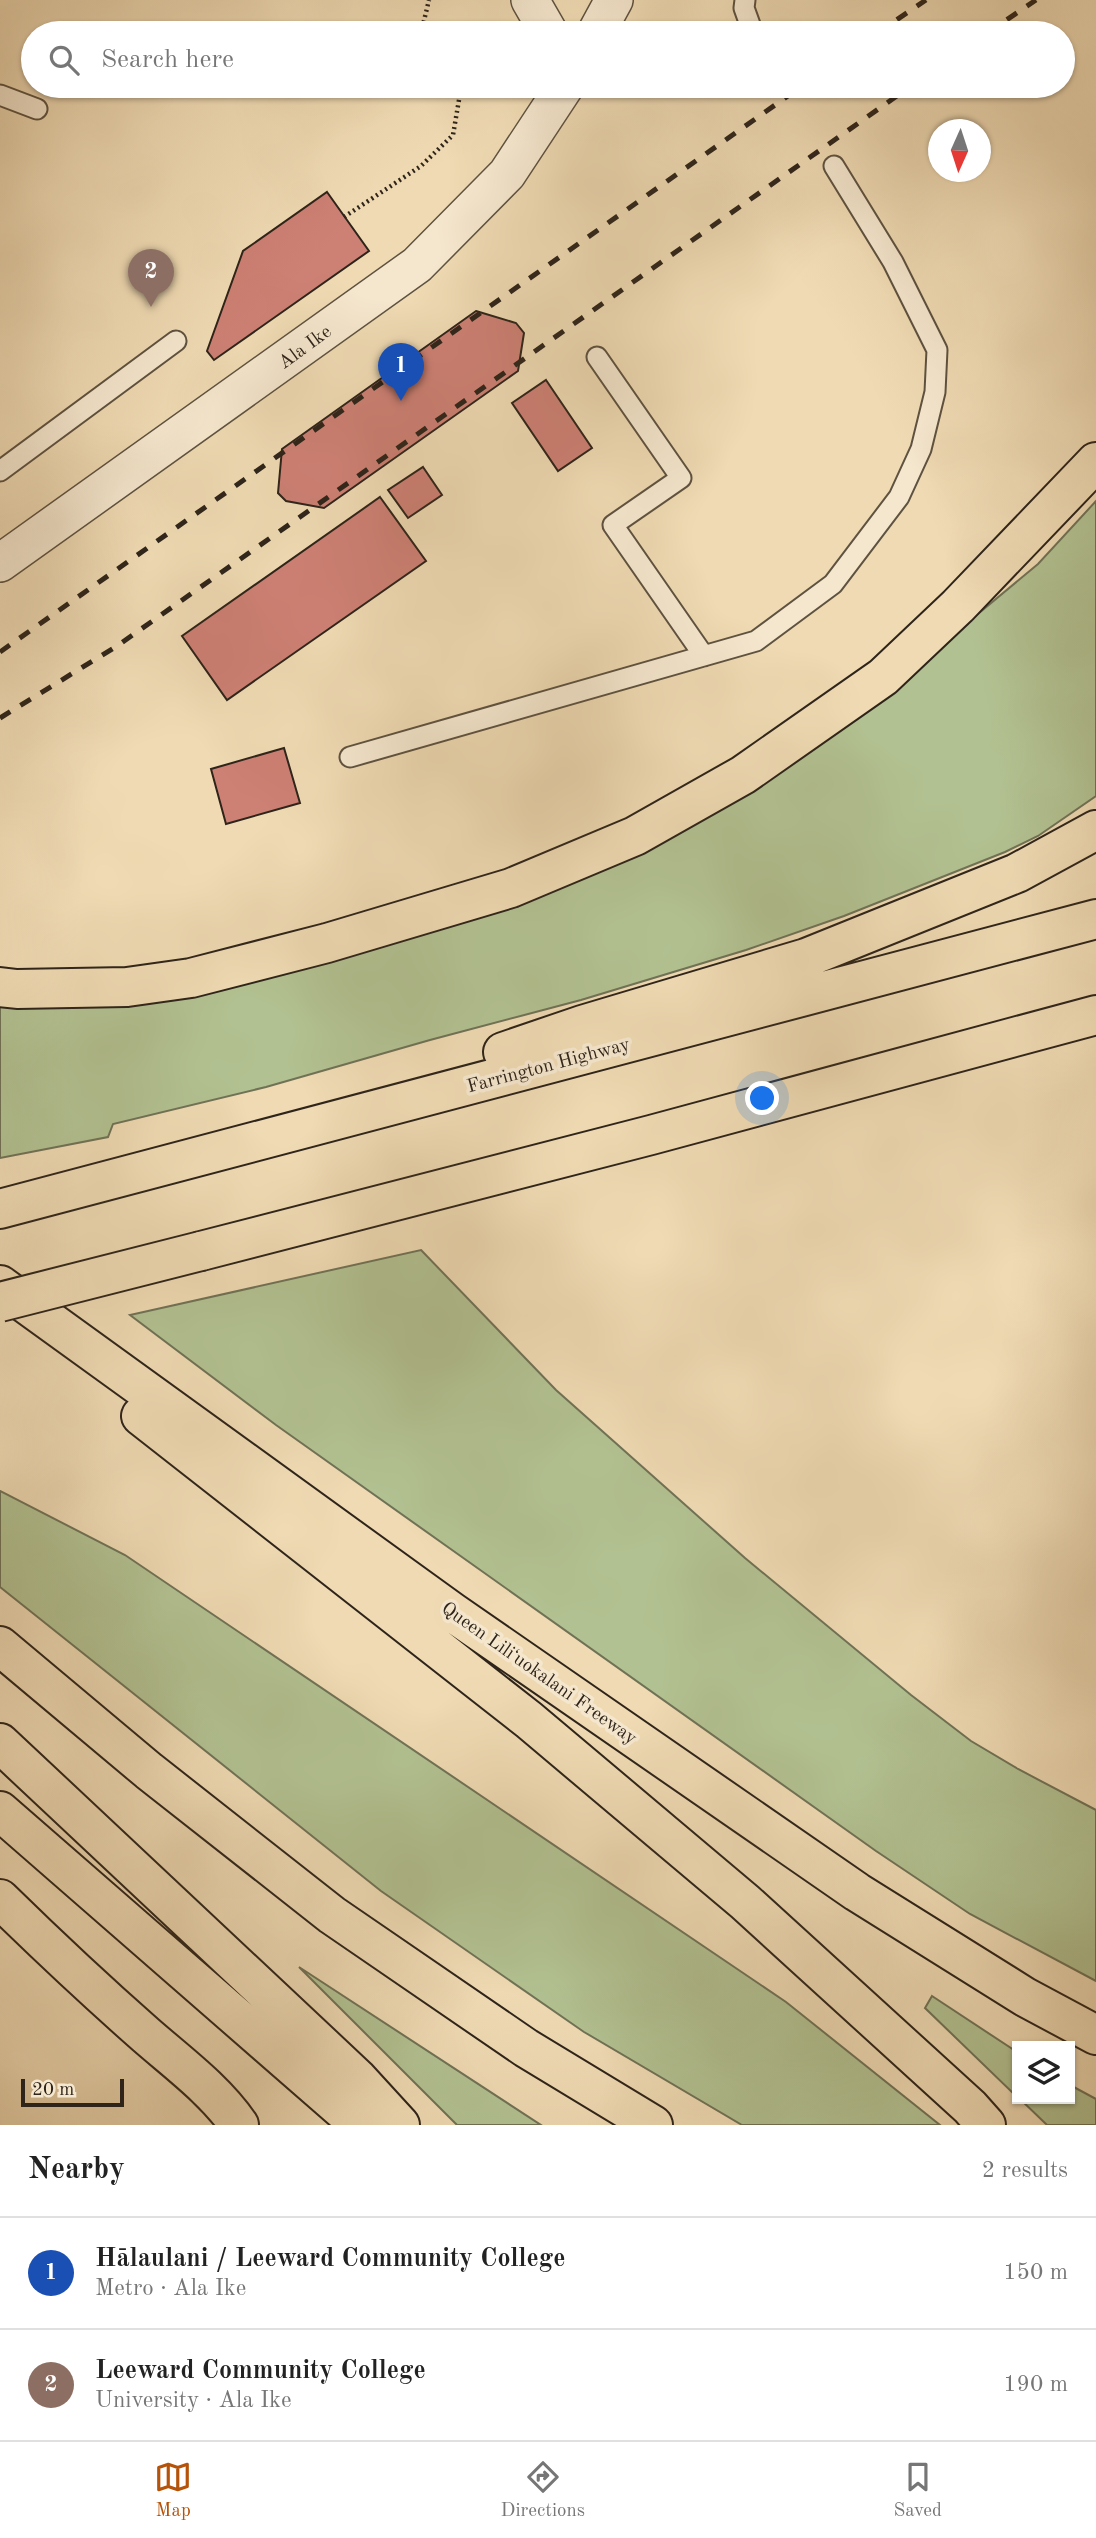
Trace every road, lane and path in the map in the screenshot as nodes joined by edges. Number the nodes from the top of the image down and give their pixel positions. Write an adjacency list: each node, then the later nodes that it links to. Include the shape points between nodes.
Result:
1 (429, 0): 5 (path)
2 (530, 0): 6 (street)
3 (614, 0): 7 (street)
4 (745, 0): 8 (lane)
5 (424, 21)
6 (542, 21)
7 (603, 21)
8 (749, 21)
9 (0, 95): 12 (lane)
10 (459, 98): 14 (path, via 453,135 421,166)
11 (557, 98): 20 (street, Ala Ike, via 507,174 417,265)
12 (37, 109)
13 (834, 166): 22 (lane, via 893,262 937,350 935,392 921,449 899,497 833,584 756,642)
14 (344, 217)
15 (176, 341): 19 (lane)
16 (597, 357): 22 (lane, via 681,478 613,525)
17 (1096, 442): 21 (main road)
18 (1096, 462): 21 (main road)
19 (0, 471)
20 (0, 563)
21 (985, 577): 26 (main road, via 883,677 743,775 635,836 523,883 327,943 191,978 127,987)
22 (704, 656): 23 (lane)
23 (349, 757)
24 (1096, 830): 28 (main road, via 1017,873 806,958 582,1025)
25 (1096, 919): 28 (main road, Farrington Highway)
26 (0, 987)
27 (1096, 1015): 31 (main road, bridge)
28 (186, 1159): 29 (main road, Farrington Highway)
29 (0, 1209)
30 (0, 1285): 36 (main road, Queen Liliʻuokalani Freeway, via 452,1612 857,1892 1024,1997)
31 (0, 1304): 41 (main road, via 528,1720 745,1902)
32 (0, 1646): 40 (main road, via 332,1915 526,2048)
33 (0, 1743): 39 (main road, via 357,2078)
34 (0, 1811): 38 (main road)
35 (0, 1899): 37 (main road, via 196,2079)
36 (1096, 2035)
37 (239, 2125)
38 (360, 2125)
39 (400, 2125)
40 (653, 2125)
41 (986, 2125)

